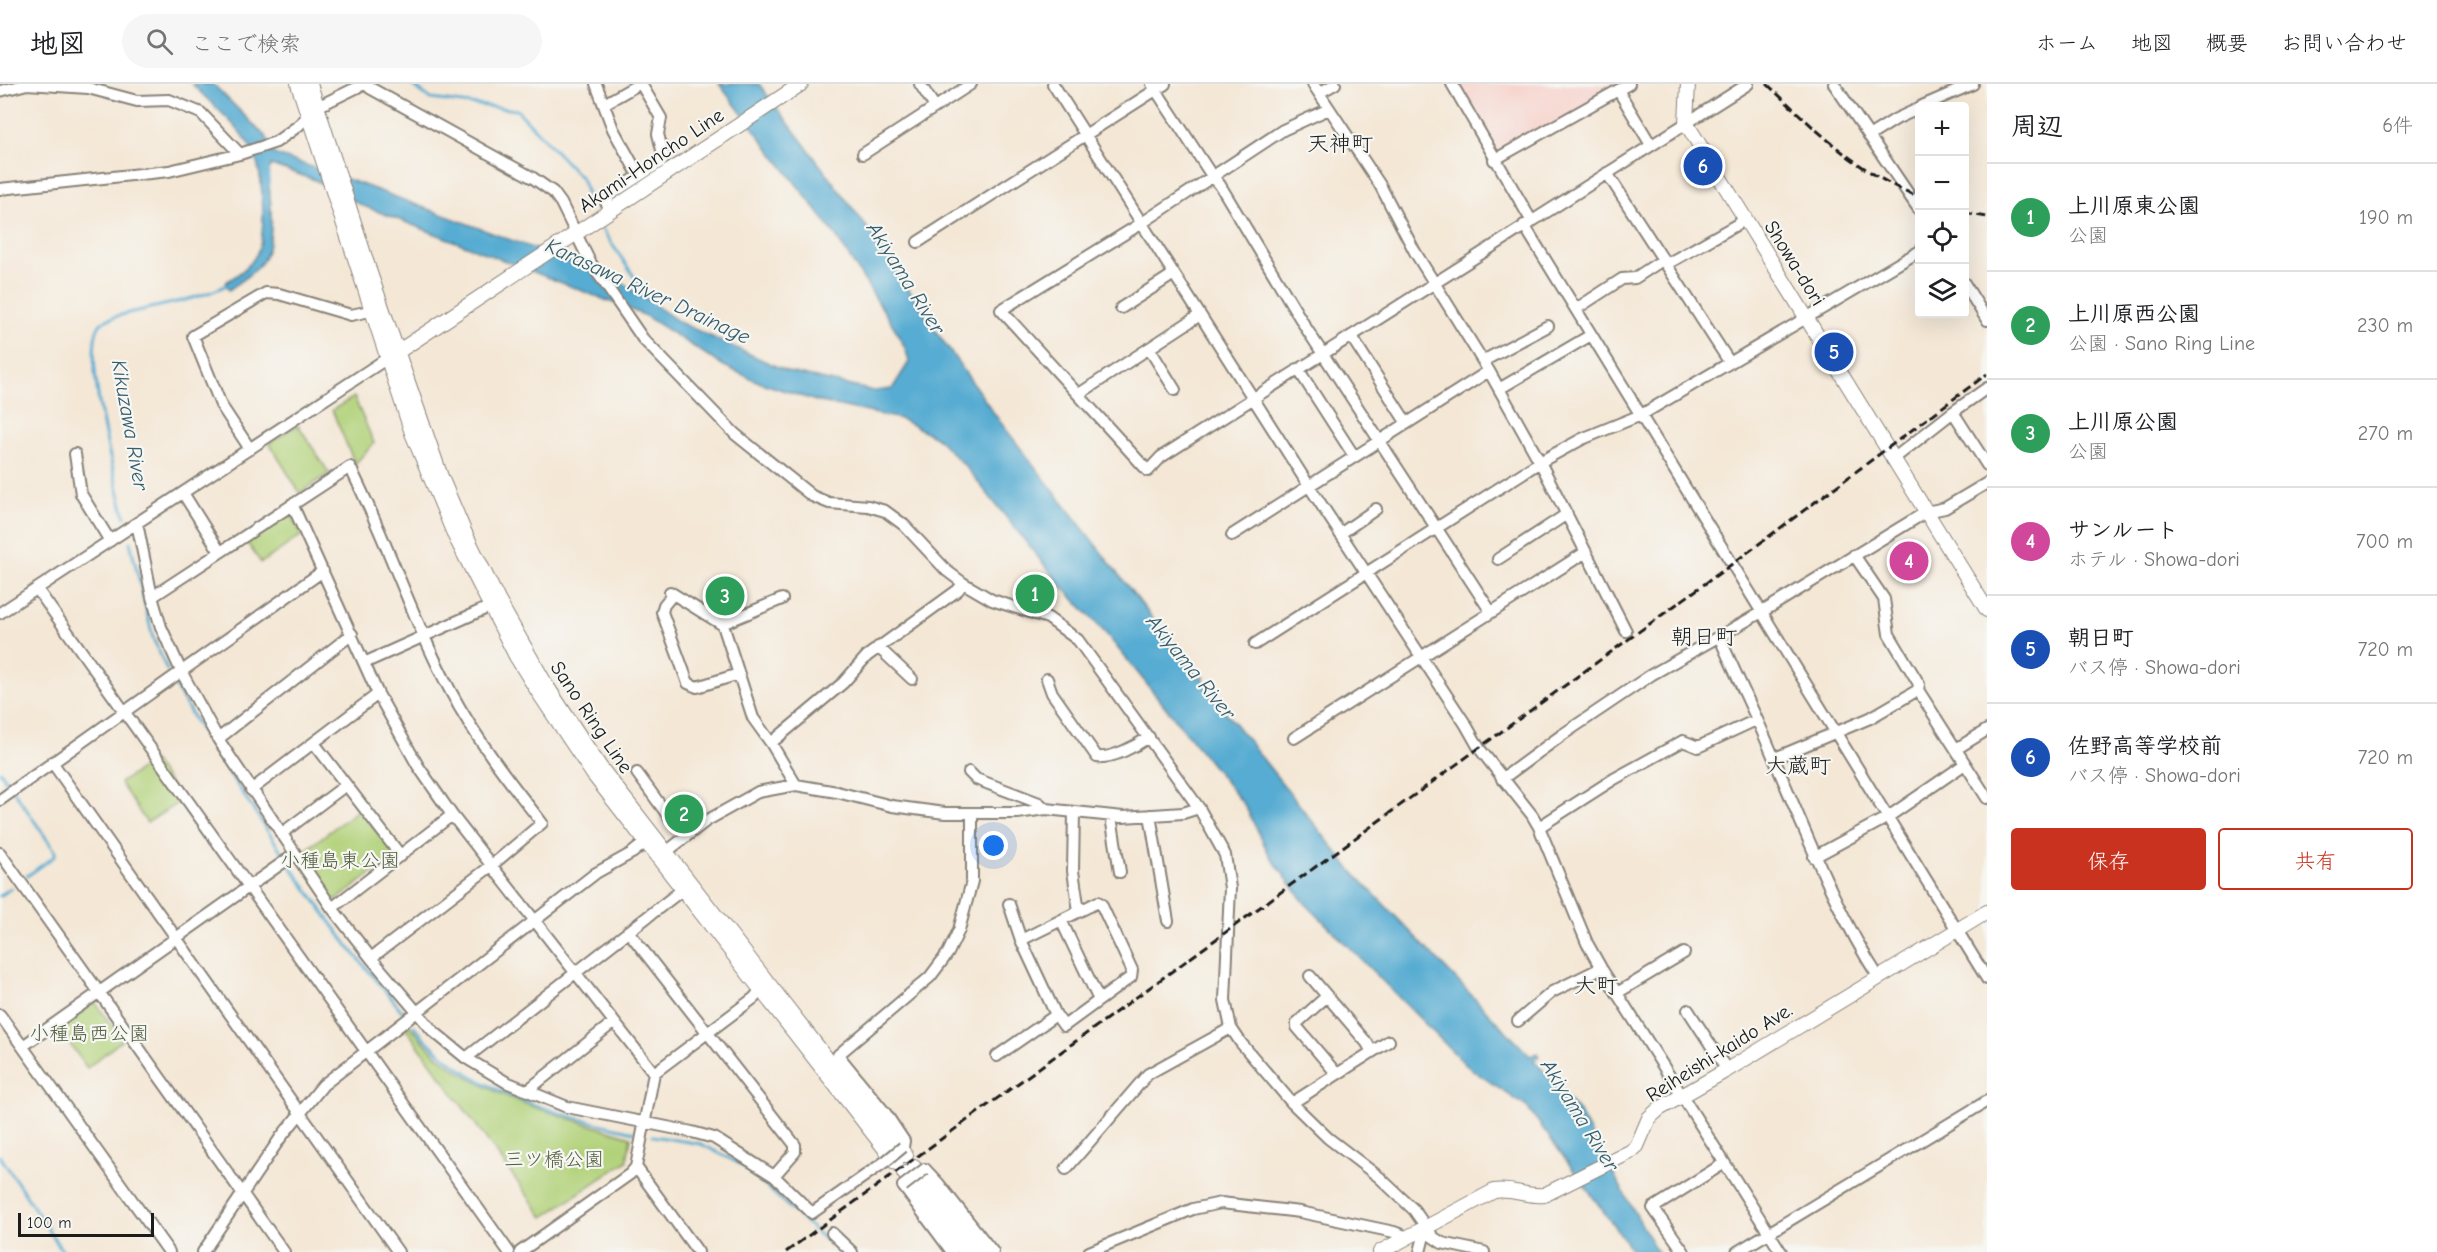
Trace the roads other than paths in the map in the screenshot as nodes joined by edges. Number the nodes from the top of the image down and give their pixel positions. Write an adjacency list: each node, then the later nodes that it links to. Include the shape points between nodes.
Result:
1 (27, 84): 21 (street); 32 (street, via 88,88 137,101 169,100 201,113)
2 (298, 84): 27 (main road)
3 (310, 84): 27 (main road)
4 (365, 84): 27 (street); 45 (street, via 553,192)
5 (596, 84): 23 (street)
6 (640, 84): 23 (street); 36 (street, via 661,118 658,134 664,158)
7 (801, 84): 40 (main road, Akami-Honcho Line)
8 (920, 84): 24 (street)
9 (971, 84): 24 (street)
10 (1053, 84): 29 (street)
11 (1335, 84): 19 (street)
12 (1452, 84): 34 (street)
13 (1629, 84): 20 (street)
14 (1688, 84): 28 (main road)
15 (1748, 84): 28 (street)
16 (1834, 84): 30 (street)
17 (1973, 84): 22 (street)
18 (1158, 86): 29 (street); 37 (street)
19 (1316, 89): 25 (street)
20 (1618, 90): 31 (street); 34 (street)
21 (0, 91)
22 (1932, 102)
23 (604, 104): 36 (street, via 623,150)
24 (935, 107): 33 (street)
25 (1329, 109): 37 (street, via 1283,130); 50 (street, via 1380,185)
26 (1915, 110): 30 (street)
27 (313, 111): 32 (street, via 290,132); 39 (main road)
28 (1686, 123): 31 (street); 42 (main road, Showa-dori)
29 (1085, 135): 43 (street); 46 (street)
30 (1869, 136): 41 (street)
31 (1652, 145): 35 (street)
32 (245, 152): 38 (street, via 169,171)
33 (863, 154)
34 (1494, 160): 44 (street)
35 (1606, 173): 44 (street); 48 (street)
36 (639, 176): 40 (street, via 608,197 606,202)
37 (1212, 176): 43 (street); 62 (street)
38 (0, 189)
39 (342, 201): 54 (main road); 63 (main road)
40 (611, 210): 45 (main road, Akami-Honcho Line)
41 (1919, 210)
42 (1744, 220): 48 (street); 56 (main road, Showa-dori)
43 (1142, 223): 49 (street); 70 (street, via 1001,310)
44 (1527, 223): 50 (street); 53 (street)
45 (575, 235): 63 (main road, Akami-Honcho Line); 100 (street, via 643,339 733,432 812,496 829,503 885,511)
46 (918, 242)
47 (1915, 254): 56 (street)
48 (1665, 261): 53 (street, via 1635,278 1622,279); 64 (street)
49 (1174, 274): 52 (street); 55 (street)
50 (1435, 283): 60 (street); 65 (street)
51 (1969, 290): 57 (street)
52 (1121, 308)
53 (1576, 309): 59 (street)
54 (370, 311): 63 (main road); 76 (street, via 351,315 266,293 193,336 221,405)
55 (1200, 315): 61 (street); 71 (street)
56 (1806, 319): 64 (street); 79 (main road, Showa-dori)
57 (1987, 320)
58 (1548, 326): 65 (street)
59 (1591, 334): 67 (street); 73 (street)
60 (1351, 336): 62 (street); 74 (street)
61 (1149, 348): 69 (street); 70 (street)
62 (1323, 354): 66 (street); 75 (street)
63 (392, 355): 76 (street); 104 (main road, Sano Ring Line)
64 (1730, 363): 73 (street)
65 (1486, 366): 67 (street); 74 (street)
66 (1299, 369): 71 (street); 78 (street)
67 (1499, 388): 80 (street)
68 (1987, 388): 72 (street)
69 (1175, 390)
70 (1078, 394): 71 (street, via 1148,471 1161,457)
71 (1253, 398): 83 (street)
72 (1953, 412): 79 (street); 81 (street)
73 (1641, 415): 80 (street, via 1582,439); 107 (street)
74 (1406, 422): 75 (street)
75 (1380, 439): 78 (street); 90 (street)
76 (250, 449): 84 (street)
77 (75, 454): 93 (street, via 81,494)
78 (1354, 456): 83 (street)
79 (1892, 460): 87 (main road, Showa-dori)
80 (1540, 462): 88 (street); 90 (street)
81 (1987, 465)
82 (1987, 483): 87 (street, via 1945,508)
83 (1309, 486): 91 (street); 92 (street)
84 (183, 493): 89 (street); 94 (street)
85 (292, 504): 94 (street); 98 (street); 113 (street, via 350,467)
86 (1376, 509): 91 (street)
87 (1926, 512): 96 (street); 105 (main road, Showa-dori)
88 (1567, 514): 95 (street); 97 (street)
89 (137, 523): 93 (street); 102 (street)
90 (1436, 529): 99 (street); 106 (street)
91 (1340, 534): 99 (street)
92 (1232, 535)
93 (110, 541): 101 (street)
94 (220, 552): 102 (street)
95 (1586, 552): 106 (street); 110 (street)
96 (1854, 555): 107 (street); 122 (street, via 1884,600 1889,634 1919,684)
97 (1498, 559)
98 (323, 571): 111 (street); 118 (street)
99 (1366, 573): 114 (street); 116 (street)
100 (963, 584): 115 (street); 128 (street, via 992,600 1048,618 1071,633)
101 (37, 589): 108 (street); 124 (street)
102 (152, 597): 118 (street)
103 (782, 598): 109 (street)
104 (494, 604): 113 (street); 156 (main road, Sano Ring Line)
105 (1987, 610)
106 (1491, 612): 116 (street)
107 (1762, 612): 112 (street); 127 (street)
108 (0, 613)
109 (722, 624): 119 (street); 119 (street, via 672,593 662,612 688,683 697,687)
110 (1626, 631)
111 (352, 634): 117 (street); 130 (street)
112 (1719, 636): 125 (street); 139 (street, via 1651,675)
113 (424, 637): 117 (street); 162 (street, via 467,721 542,823)
114 (1255, 644)
115 (878, 647): 120 (street); 132 (street, via 843,683)
116 (1421, 657): 129 (street); 139 (street)
117 (364, 663): 123 (street)
118 (181, 671): 124 (street); 130 (street)
119 (739, 674): 132 (street, via 753,718)
120 (912, 679)
121 (1047, 680): 128 (street, via 1097,757 1104,758)
122 (1918, 690): 127 (street); 133 (street)
123 (378, 694): 131 (street); 149 (street, via 418,766)
124 (124, 711): 135 (street); 164 (street)
125 (1756, 720): 134 (street); 153 (street, via 1698,747 1683,741)
126 (1987, 730): 133 (street)
127 (1836, 734): 134 (street); 152 (street)
128 (1149, 737): 145 (street)
129 (1294, 738)
130 (218, 739): 142 (street)
131 (314, 743): 140 (street); 142 (street)
132 (771, 743): 141 (street)
133 (1956, 749): 136 (street)
134 (1774, 758): 161 (street)
135 (52, 762): 144 (street); 175 (street)
136 (1965, 764): 143 (street); 152 (street)
137 (969, 772): 146 (street, via 976,779)
138 (637, 773): 154 (street, via 669,817)
139 (1502, 779): 153 (street)
140 (346, 785): 155 (street); 160 (street)
141 (796, 785): 148 (street, via 916,811); 154 (street, via 758,792)
142 (251, 790): 155 (street)
143 (1987, 798)
144 (0, 800)
145 (1199, 808): 150 (street); 195 (street, via 1225,855 1230,888 1225,1000)
146 (1046, 809): 147 (street); 148 (street)
147 (1074, 812): 151 (street); 168 (street, via 1073,871)
148 (972, 813): 213 (street, via 972,881 959,930 948,953 930,977 838,1055 904,1141)
149 (452, 815): 160 (street); 162 (street)
150 (1150, 815): 151 (street); 172 (street)
151 (1112, 817): 163 (street)
152 (1888, 817): 161 (street); 173 (street)
153 (1539, 827): 179 (street)
154 (693, 831): 158 (street)
155 (281, 834): 159 (street)
156 (649, 840): 158 (main road, Sano Ring Line); 170 (street, via 596,873)
157 (0, 853): 186 (street)
158 (662, 855): 165 (main road, Sano Ring Line); 184 (main road, Sano Ring Line)
159 (293, 856): 164 (street); 167 (street)
160 (401, 856): 167 (street)
161 (1814, 857): 182 (street, via 1856,943)
162 (491, 866): 170 (street); 178 (street)
163 (1120, 872)
164 (249, 887): 175 (street); 199 (street)
165 (682, 890): 174 (street); 184 (main road, Sano Ring Line)
166 (1009, 904): 176 (street)
167 (332, 908): 178 (street)
168 (1079, 911): 171 (street); 188 (street, via 1101,904 1132,970 1131,977)
169 (1987, 912): 173 (main road, Reiheishi-kaido Ave.)
170 (534, 920): 180 (street); 190 (street)
171 (1061, 920): 176 (street); 188 (street)
172 (1168, 921)
173 (1958, 930): 182 (main road, Reiheishi-kaido Ave.); 183 (street)
174 (628, 931): 180 (street); 196 (street)
175 (175, 939): 186 (street); 210 (street)
176 (1021, 940): 192 (street)
177 (1684, 953): 185 (street)
178 (371, 958): 190 (street)
179 (1601, 968): 185 (street); 193 (street, via 1552,992)
180 (575, 973): 194 (street); 202 (street)
181 (1310, 976): 187 (street)
182 (1879, 978): 203 (main road, Reiheishi-kaido Ave.)
183 (1987, 979)
184 (764, 986): 196 (street); 213 (main road, Sano Ring Line)
185 (1617, 993): 207 (street)
186 (100, 994): 198 (street); 217 (street)
187 (1327, 996): 200 (street); 205 (street, via 1297,1027)
188 (1100, 1000): 192 (street, via 1064,1026)
189 (1688, 1010): 203 (street)
190 (416, 1011): 199 (street); 202 (street)
191 (0, 1015): 198 (street)
192 (1056, 1015): 201 (street)
193 (1518, 1021)
194 (614, 1022): 204 (street); 206 (street)
195 (1231, 1028): 209 (street); 215 (street, via 1148,1074)
196 (708, 1033): 204 (street); 216 (street, via 795,1145 795,1152)
197 (1389, 1041): 200 (street)
198 (23, 1046): 222 (street)
199 (366, 1050): 210 (street, via 323,1085); 226 (street)
200 (1372, 1052): 205 (street)
201 (997, 1056)
202 (466, 1058): 206 (street)
203 (1726, 1070): 207 (main road, Reiheishi-kaido Ave.)
204 (654, 1073): 211 (street)
205 (1336, 1073): 209 (street)
206 (530, 1091): 211 (street, via 567,1107)
207 (1680, 1096): 212 (street); 218 (main road, Reiheishi-kaido Ave., via 1653,1113 1637,1146 1623,1157 1544,1195 1494,1191)
208 (1987, 1101): 220 (street)
209 (1292, 1103): 218 (street, via 1328,1138 1379,1177 1414,1210)
210 (299, 1112): 217 (street); 225 (street)
211 (646, 1123): 214 (street); 216 (street, via 714,1138)
212 (1723, 1164): 220 (street); 238 (street, via 1653,1208)
213 (905, 1165): 216 (street, via 812,1213); 230 (street); 231 (main road); 232 (main road); 233 (street, via 939,1184)
214 (636, 1167): 227 (street); 228 (street)
215 (1066, 1169)
216 (774, 1176)
217 (241, 1193): 223 (street); 224 (street)
218 (1426, 1228): 221 (main road, Reiheishi-kaido Ave.); 236 (street); 237 (street, via 1442,1243)
219 (832, 1233): 229 (street)
220 (1768, 1233): 239 (street); 240 (street)
221 (1408, 1237): 234 (street, via 1300,1212 1221,1203 1193,1209); 235 (main road, Reiheishi-kaido Ave.)
222 (169, 1252)
223 (203, 1252)
224 (284, 1252)
225 (398, 1252)
226 (509, 1252)
227 (520, 1252)
228 (698, 1252)
229 (852, 1252)
230 (952, 1252)
231 (966, 1252)
232 (981, 1252)
233 (993, 1252)
234 (1089, 1252)
235 (1380, 1252)
236 (1420, 1252)
237 (1484, 1252)
238 (1684, 1252)
239 (1737, 1252)
240 (1781, 1252)

